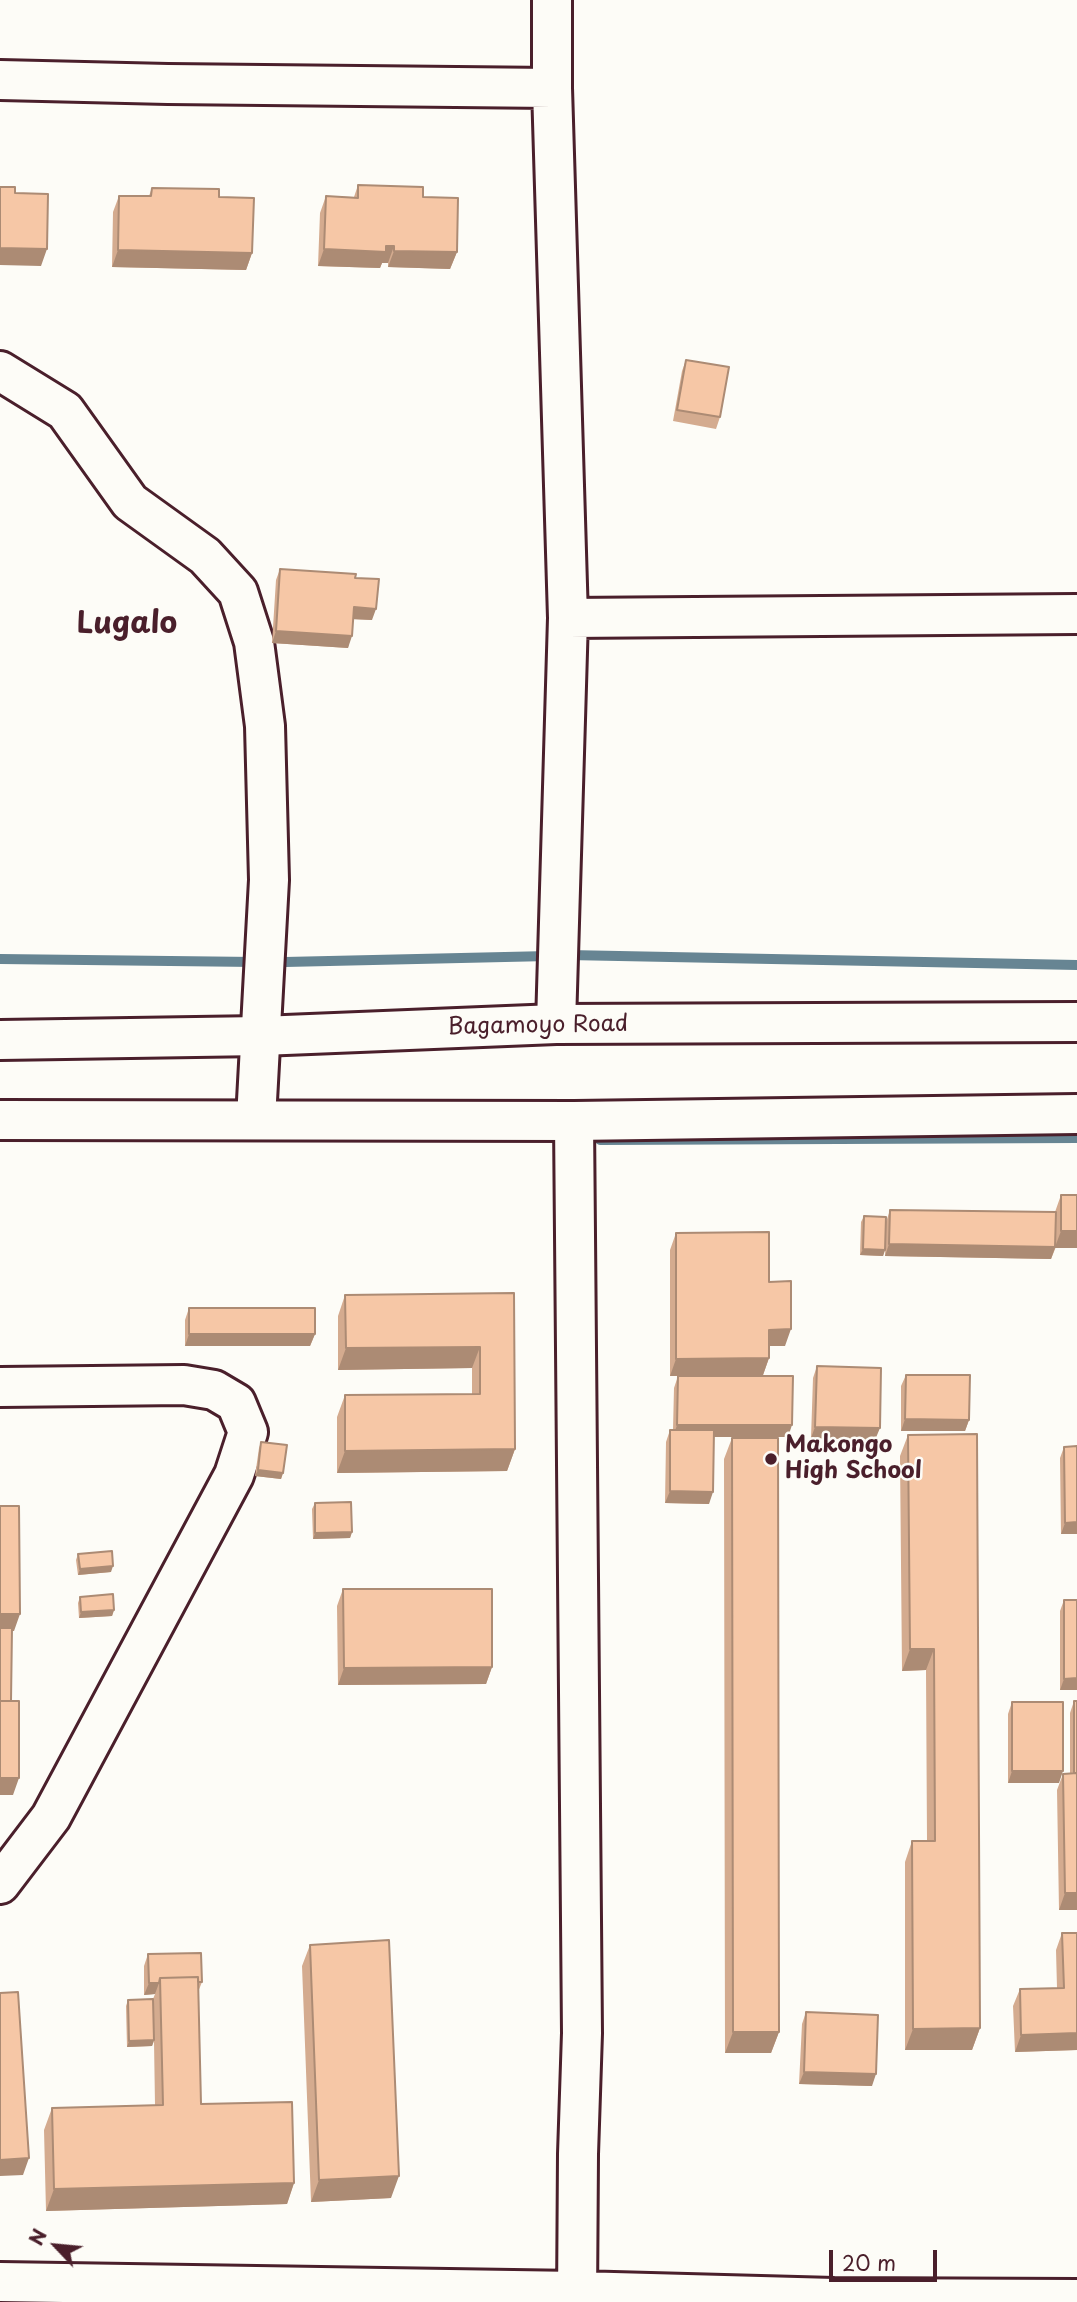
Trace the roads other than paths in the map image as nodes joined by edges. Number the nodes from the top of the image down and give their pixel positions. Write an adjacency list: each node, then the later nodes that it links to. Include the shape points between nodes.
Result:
1 (552, 0): 3 (main road)
2 (0, 80): 3 (main road)
3 (552, 88): 6 (main road)
4 (0, 371): 9 (main road, via 65,411 130,502 205,556 238,592 254,642 265,726 269,880)
5 (1077, 614): 6 (main road)
6 (568, 618): 8 (main road)
7 (1077, 1022): 8 (main road, Bagamoyo Road)
8 (556, 1024): 9 (main road, Bagamoyo Road)
9 (261, 1036): 10 (main road, Bagamoyo Road); 13 (main road)
10 (0, 1040)
11 (1077, 1114): 14 (main road)
12 (0, 1119): 13 (main road)
13 (256, 1119): 14 (main road)
14 (574, 1121): 18 (main road, via 582,2033)
15 (0, 1387): 16 (main road, via 184,1385 214,1390 236,1403 248,1432 234,1475 51,1817)
16 (0, 1884)
17 (0, 2282): 18 (main road)
18 (577, 2297): 19 (main road)
19 (1077, 2299)

